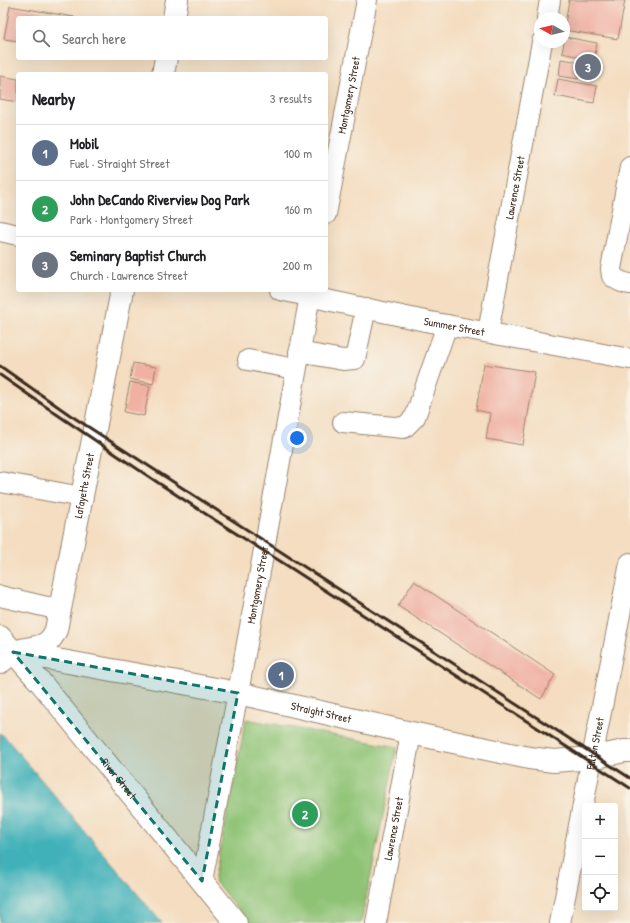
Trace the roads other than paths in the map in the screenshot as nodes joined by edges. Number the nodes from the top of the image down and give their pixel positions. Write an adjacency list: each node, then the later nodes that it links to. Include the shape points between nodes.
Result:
1 (177, 0): 5 (main road)
2 (367, 0): 10 (street, Montgomery Street)
3 (550, 0): 4 (street)
4 (548, 12)
5 (174, 16)
6 (541, 48): 19 (street, Lawrence Street)
7 (166, 60): 8 (main road)
8 (163, 72)
9 (630, 167): 13 (street, via 611,269 616,280)
10 (328, 204)
11 (0, 231): 12 (street)
12 (16, 235)
13 (630, 284)
14 (122, 292): 25 (main road, Lafayette Street)
15 (300, 292): 16 (street, Summer Street)
16 (310, 293): 17 (street, Summer Street); 22 (street, Montgomery Street)
17 (366, 308): 18 (street, Summer Street); 22 (street, via 355,359)
18 (447, 325): 19 (street, Summer Street); 23 (street, via 415,417 404,428)
19 (488, 332): 20 (street, Summer Street)
20 (630, 359)
21 (248, 360): 22 (street)
22 (298, 360): 30 (street, Montgomery Street)
23 (343, 422)
24 (0, 482): 25 (street)
25 (82, 497): 28 (main road, Lafayette Street)
26 (630, 563): 33 (street, Fulton Street)
27 (0, 596): 28 (street)
28 (60, 610): 29 (main road, Lafayette Street, via 53,638 47,644)
29 (4, 651): 30 (main road, Straight Street); 34 (main road, River Street, via 42,684)
30 (238, 693): 31 (main road, Straight Street); 34 (street, Montgomery Street)
31 (411, 733): 33 (main road, Straight Street, via 529,758 554,761); 36 (street, Lawrence Street)
32 (630, 751): 33 (main road, Straight Street)
33 (592, 758): 37 (street, Fulton Street)
34 (202, 881): 35 (main road, River Street)
35 (236, 923)
36 (376, 923)
37 (560, 923)

